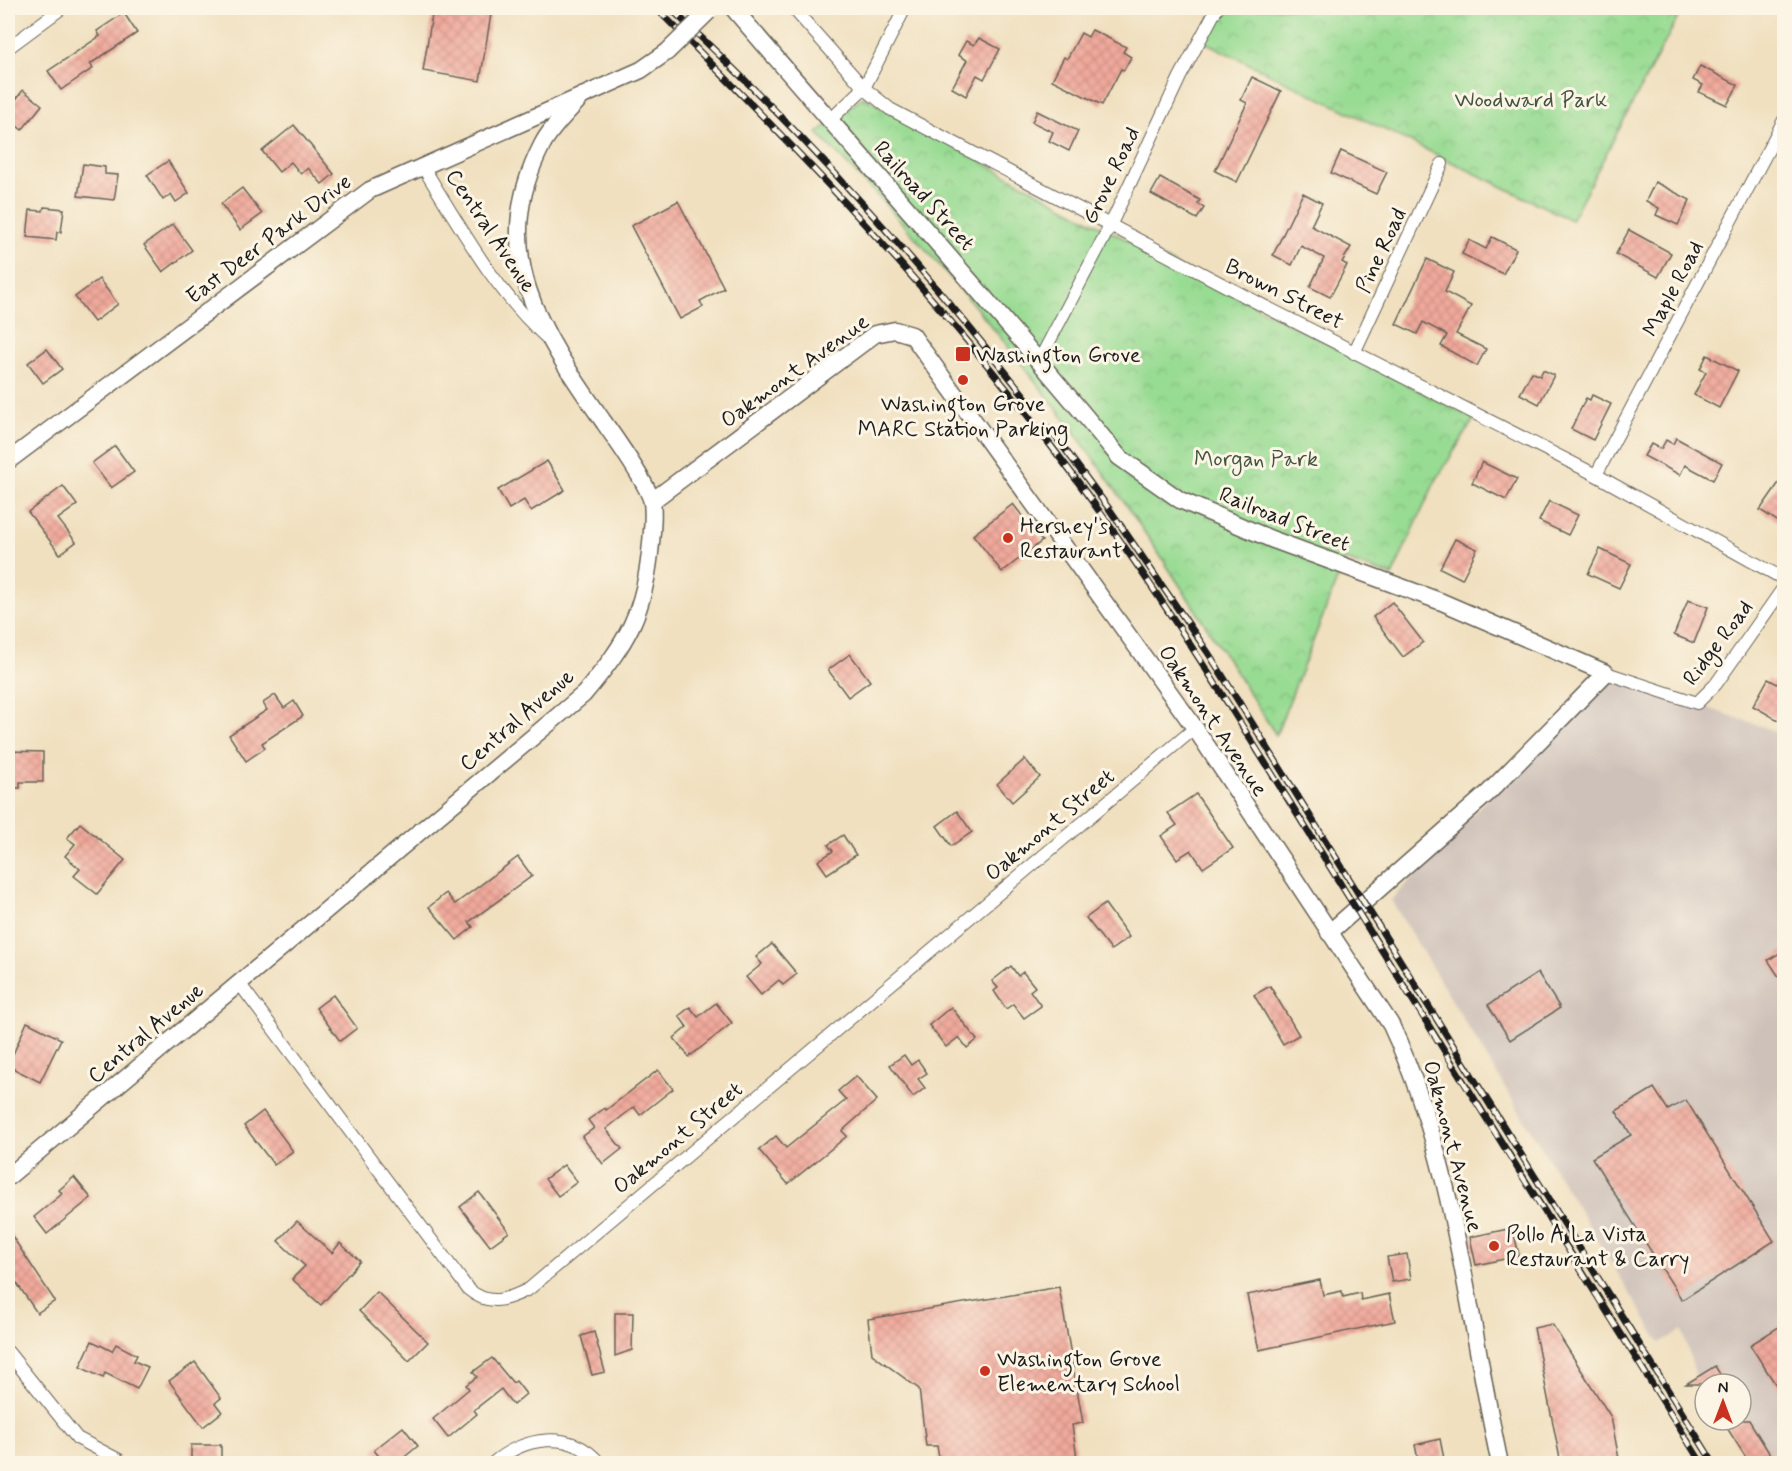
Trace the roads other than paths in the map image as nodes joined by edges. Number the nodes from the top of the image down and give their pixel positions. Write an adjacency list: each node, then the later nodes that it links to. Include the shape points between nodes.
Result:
1 (62, 8): 7 (street)
2 (733, 8): 11 (street, Railroad Street)
3 (793, 8): 8 (street, Brown Street)
4 (905, 8): 8 (street)
5 (1217, 8): 14 (street, Grove Road)
6 (711, 9): 9 (street, East Deer Park Drive, bridge, via 667,52 641,70)
7 (8, 48)
8 (864, 88): 11 (street); 14 (street, Brown Street, via 890,109)
9 (582, 96): 13 (street, East Deer Park Drive); 15 (street, East Deer Park Drive, via 542,144 520,213 520,256 526,284)
10 (1785, 120): 19 (street, Maple Road)
11 (829, 121): 17 (street, Railroad Street)
12 (1442, 164): 16 (street, Pine Road)
13 (423, 167): 15 (street, Central Avenue, via 497,284); 18 (street, East Deer Park Drive, via 370,190)
14 (1110, 226): 16 (street, Brown Street); 17 (street, Grove Road)
15 (547, 338): 20 (street, Central Avenue, via 625,452)
16 (1354, 353): 19 (street, Brown Street)
17 (1040, 359): 23 (street, Railroad Street, via 1119,457 1180,500 1271,539 1442,602)
18 (8, 461)
19 (1596, 475): 21 (street, Brown Street)
20 (652, 501): 24 (street, Oakmont Avenue, via 875,334 895,330 912,335); 26 (street, Central Avenue, via 648,579 638,610 616,655 584,694)
21 (1785, 579)
22 (1785, 587): 23 (street, Ridge Road, via 1716,684 1697,703)
23 (1606, 673): 25 (street, via 1488,793)
24 (1195, 728): 25 (street, Oakmont Avenue); 26 (street, Oakmont Street, via 529,1288 507,1300 477,1297 468,1288)
25 (1329, 933): 32 (street, Oakmont Avenue, via 1391,1025 1429,1125)
26 (239, 983): 27 (street, Central Avenue)
27 (8, 1177)
28 (8, 1352): 29 (street, via 77,1438)
29 (119, 1460)
30 (492, 1464): 31 (street, via 516,1447 549,1439 579,1446)
31 (600, 1464)
32 (1500, 1464)

